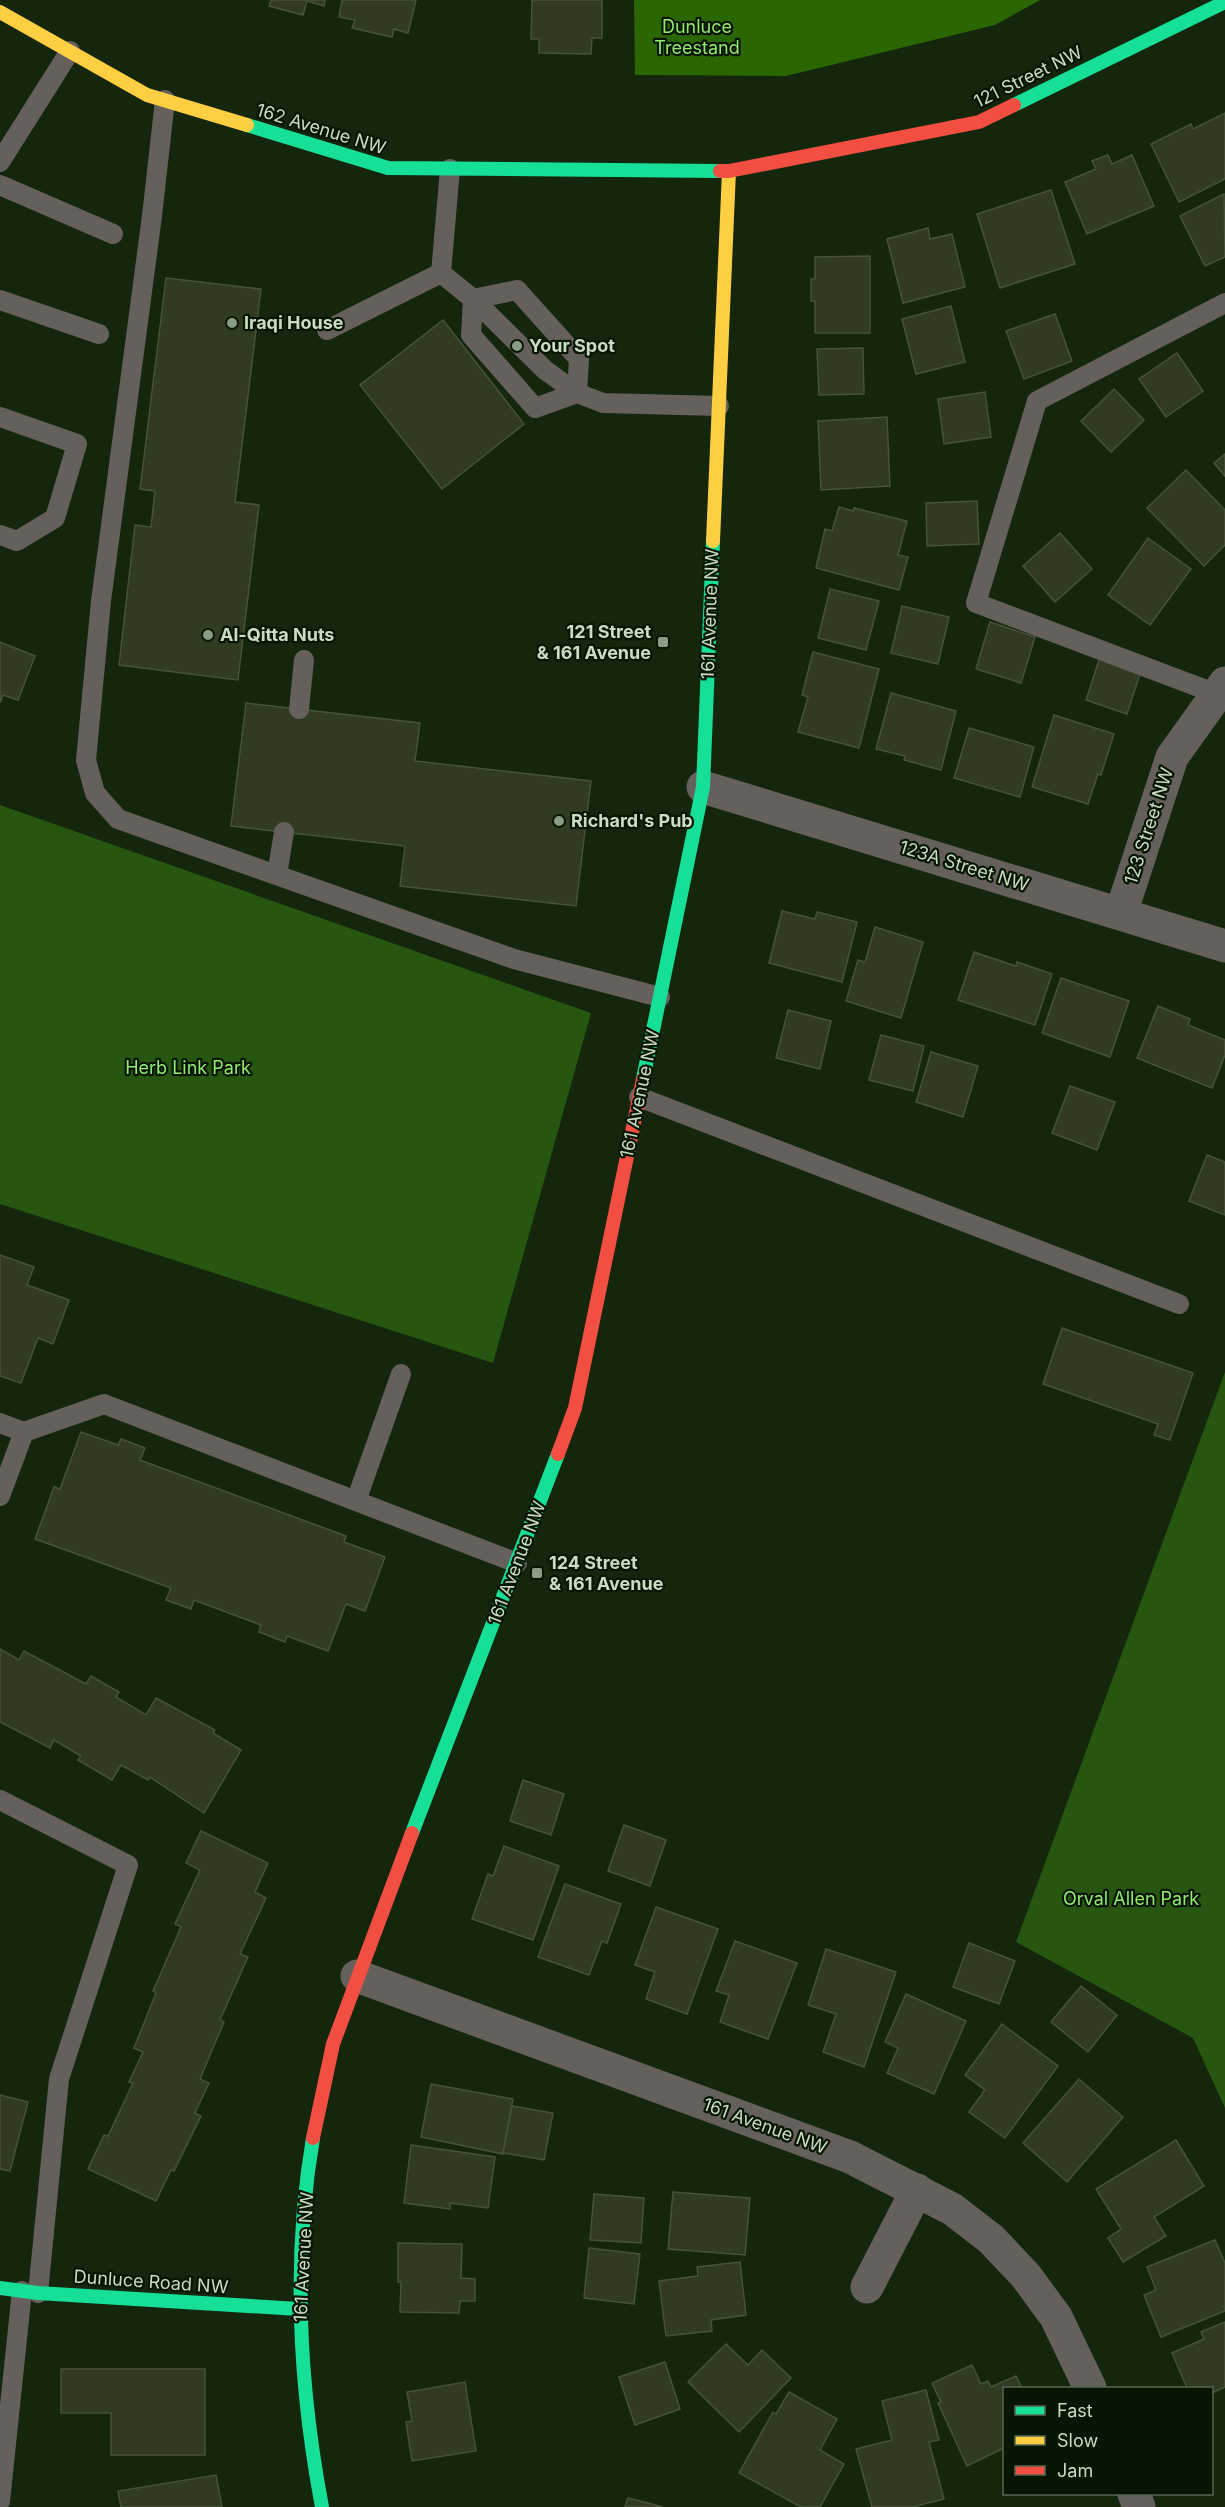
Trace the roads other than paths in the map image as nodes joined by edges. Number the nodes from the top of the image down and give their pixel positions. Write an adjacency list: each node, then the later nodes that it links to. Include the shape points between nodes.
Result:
1 (1225, 2): 7 (street, 121 Street NW, via 979,122)
2 (0, 12): 3 (street, 162 Avenue NW)
3 (70, 51): 4 (street, 162 Avenue NW, via 147,95); 5 (lane)
4 (165, 100): 6 (street, 162 Avenue NW, via 388,168); 25 (lane, via 101,601 86,760 95,794 118,819)
5 (0, 162)
6 (450, 169): 7 (street, 162 Avenue NW); 10 (lane)
7 (729, 171): 17 (street, 161 Avenue NW)
8 (0, 185): 9 (lane)
9 (113, 234)
10 (441, 273): 11 (lane); 14 (lane)
11 (473, 299): 16 (lane, via 546,370); 16 (lane, via 517,290 579,358); 16 (lane, via 471,335 535,408)
12 (0, 300): 15 (lane)
13 (1225, 303): 21 (lane, via 1037,401 976,603)
14 (327, 330)
15 (99, 334)
16 (577, 393): 17 (lane, via 603,403)
17 (719, 406): 23 (street, 161 Avenue NW)
18 (0, 417): 19 (lane, via 77,444 56,518 17,541)
19 (0, 535)
20 (304, 660): 22 (lane)
21 (1221, 689): 26 (street, 123 Street NW, via 1172,757)
22 (299, 709)
23 (703, 787): 26 (street, 123A Street NW); 28 (street, 161 Avenue NW)
24 (284, 832): 25 (lane)
25 (277, 875): 28 (lane, via 514,959)
26 (1121, 914): 27 (street, 123A Street NW)
27 (1225, 946)
28 (660, 998): 29 (street, 161 Avenue NW)
29 (639, 1097): 30 (lane); 36 (street, 161 Avenue NW, via 575,1408)
30 (1179, 1304)
31 (401, 1374): 35 (lane)
32 (0, 1424): 33 (lane)
33 (24, 1432): 34 (lane); 35 (lane, via 104,1404)
34 (0, 1496)
35 (356, 1501): 36 (lane)
36 (517, 1563): 38 (street, 161 Avenue NW)
37 (0, 1800): 42 (lane, via 128,1865 59,2079)
38 (357, 1976): 39 (street, 161 Avenue NW, via 850,2157); 43 (street, 161 Avenue NW, via 327,2065 312,2145)
39 (917, 2190): 40 (street); 44 (street, 161 Avenue NW, via 952,2209 991,2239 1026,2276 1056,2317)
40 (867, 2287)
41 (0, 2288): 42 (street, Dunluce Road NW)
42 (30, 2292): 43 (street, Dunluce Road NW); 45 (lane)
43 (299, 2309): 46 (street, 161 Avenue NW, via 303,2377)
44 (1090, 2387)
45 (0, 2501)
46 (322, 2507)

